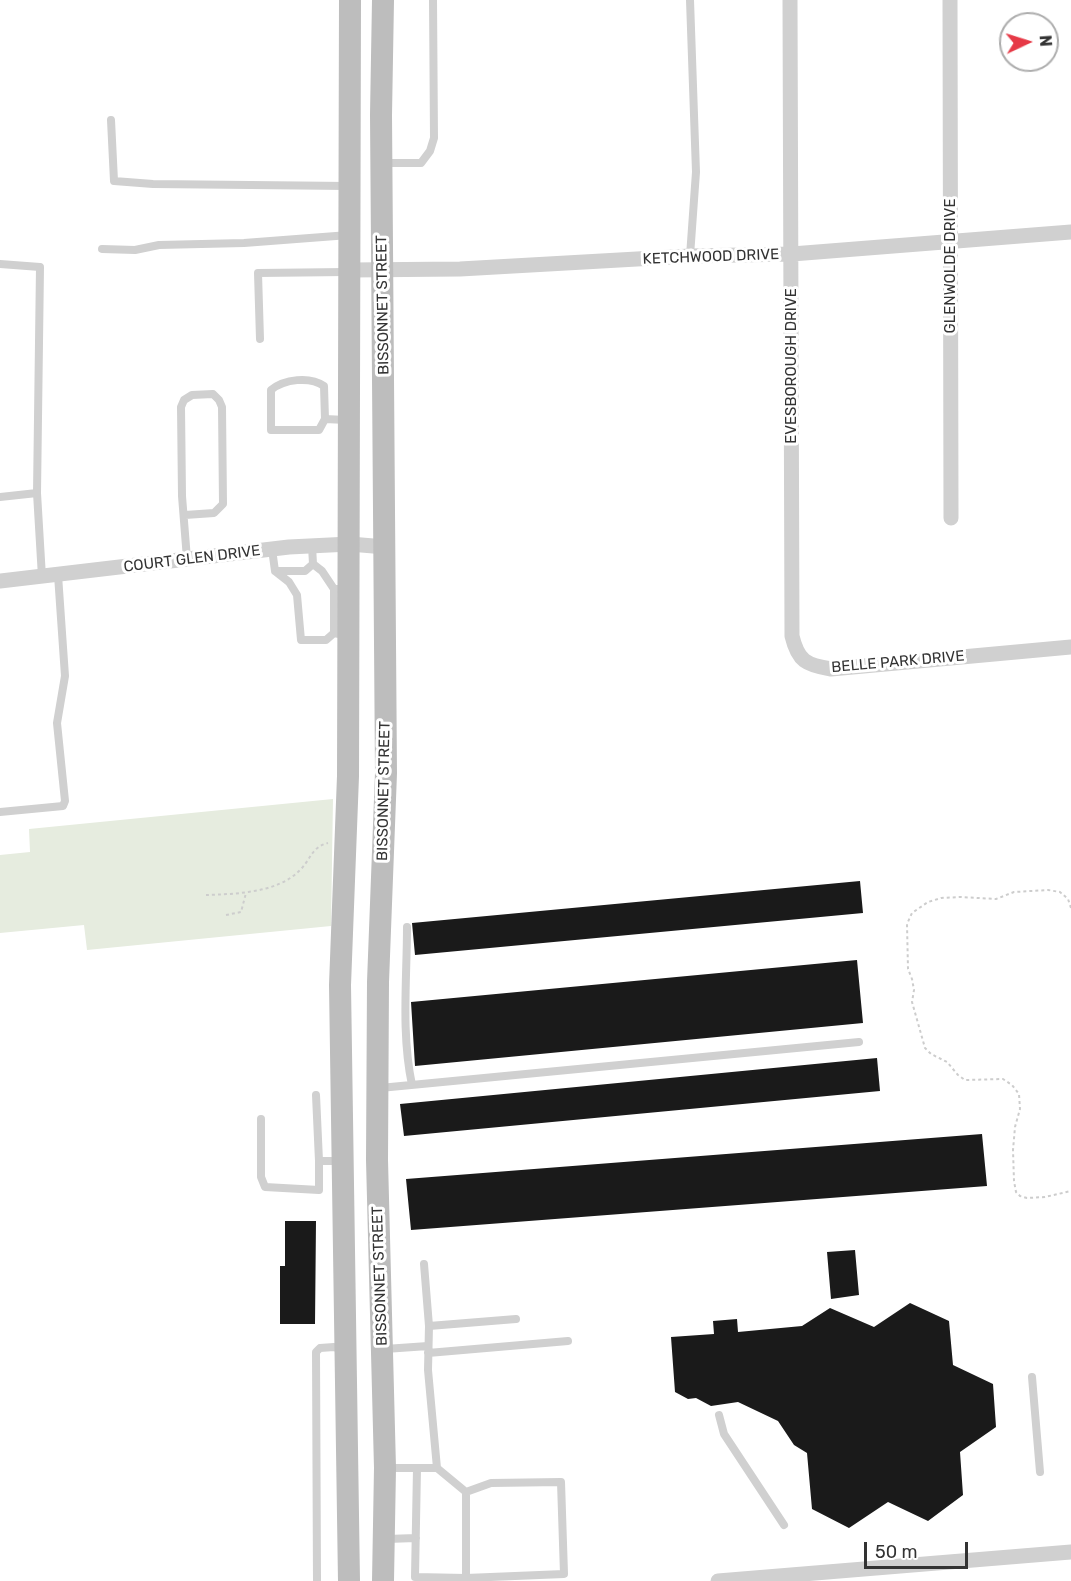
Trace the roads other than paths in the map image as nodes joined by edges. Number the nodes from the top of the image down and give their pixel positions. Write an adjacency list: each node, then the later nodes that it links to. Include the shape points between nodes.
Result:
1 (350, 0): 9 (main road)
2 (383, 0): 8 (main road, BISSONNET STREET)
3 (433, 0): 8 (lane, via 434,138 430,151 421,163)
4 (690, 0): 15 (lane, via 696,172)
5 (790, 0): 14 (street, EVESBOROUGH DRIVE)
6 (950, 7): 12 (street, GLENWOLDE DRIVE)
7 (111, 120): 9 (lane, via 114,181)
8 (382, 163): 17 (main road, BISSONNET STREET)
9 (349, 186): 11 (main road)
10 (1071, 232): 12 (street, KETCHWOOD DRIVE)
11 (350, 235): 13 (lane); 18 (main road)
12 (951, 241): 14 (street, KETCHWOOD DRIVE); 25 (street, GLENWOLDE DRIVE)
13 (102, 249)
14 (792, 254): 15 (street, KETCHWOOD DRIVE); 30 (street, EVESBOROUGH DRIVE)
15 (690, 256): 17 (street, KETCHWOOD DRIVE)
16 (0, 264): 22 (lane, via 40,267)
17 (383, 270): 18 (street, KETCHWOOD DRIVE); 28 (main road, BISSONNET STREET)
18 (351, 271): 19 (lane, via 258,273); 21 (main road)
19 (260, 339)
20 (325, 419): 20 (lane, via 320,430 271,430 271,390 284,381 317,381 324,386); 21 (lane)
21 (351, 420): 26 (main road)
22 (37, 493): 23 (lane); 34 (lane)
23 (0, 497)
24 (185, 515): 24 (lane, via 181,407 192,395 213,394 222,407 223,504 214,513); 31 (lane)
25 (951, 518)
26 (350, 544): 27 (street, COURT GLEN DRIVE); 28 (street, COURT GLEN DRIVE); 36 (main road)
27 (312, 546): 29 (street, COURT GLEN DRIVE); 32 (lane)
28 (385, 547): 43 (main road, BISSONNET STREET, via 386,773)
29 (272, 549): 31 (street, COURT GLEN DRIVE); 33 (lane)
30 (792, 551): 38 (street, BELLE PARK DRIVE, via 792,636 796,654 812,666 831,669)
31 (187, 559): 34 (street, COURT GLEN DRIVE)
32 (313, 564): 33 (lane, via 305,572); 36 (lane)
33 (275, 571): 37 (lane, via 297,595 301,640 326,640)
34 (50, 576): 35 (street, COURT GLEN DRIVE); 39 (lane, via 65,676 57,723 65,801 63,806)
35 (0, 581)
36 (342, 589): 37 (main road)
37 (342, 634): 47 (main road, via 348,776 340,985)
38 (1071, 647)
39 (0, 812)
40 (407, 927): 42 (lane, via 404,1003)
41 (859, 1042): 42 (lane)
42 (412, 1084): 43 (lane)
43 (377, 1088): 52 (main road, BISSONNET STREET)
44 (315, 1095): 46 (lane)
45 (261, 1119): 46 (lane, via 261,1177 265,1187 319,1190)
46 (319, 1161): 47 (lane)
47 (343, 1161): 54 (main road)
48 (424, 1264): 50 (lane)
49 (516, 1319): 50 (lane)
50 (429, 1326): 53 (lane)
51 (568, 1341): 53 (lane)
52 (383, 1349): 53 (lane); 54 (main road); 57 (main road, BISSONNET STREET)
53 (428, 1350): 59 (lane)
54 (346, 1352): 67 (lane, via 334,1347 316,1352); 68 (main road)
55 (1032, 1377): 60 (lane)
56 (719, 1415): 62 (lane, via 724,1434)
57 (385, 1468): 58 (lane); 64 (main road, BISSONNET STREET)
58 (417, 1468): 59 (lane); 63 (lane)
59 (437, 1468): 61 (lane)
60 (1040, 1472)
61 (466, 1492): 66 (lane); 66 (lane, via 491,1483 561,1482 564,1574)
62 (784, 1525)
63 (416, 1538): 64 (lane); 66 (lane, via 415,1577)
64 (384, 1539): 69 (main road, BISSONNET STREET)
65 (1071, 1552): 70 (street)
66 (466, 1578)
67 (317, 1581)
68 (349, 1581)
69 (384, 1581)
70 (718, 1581)

